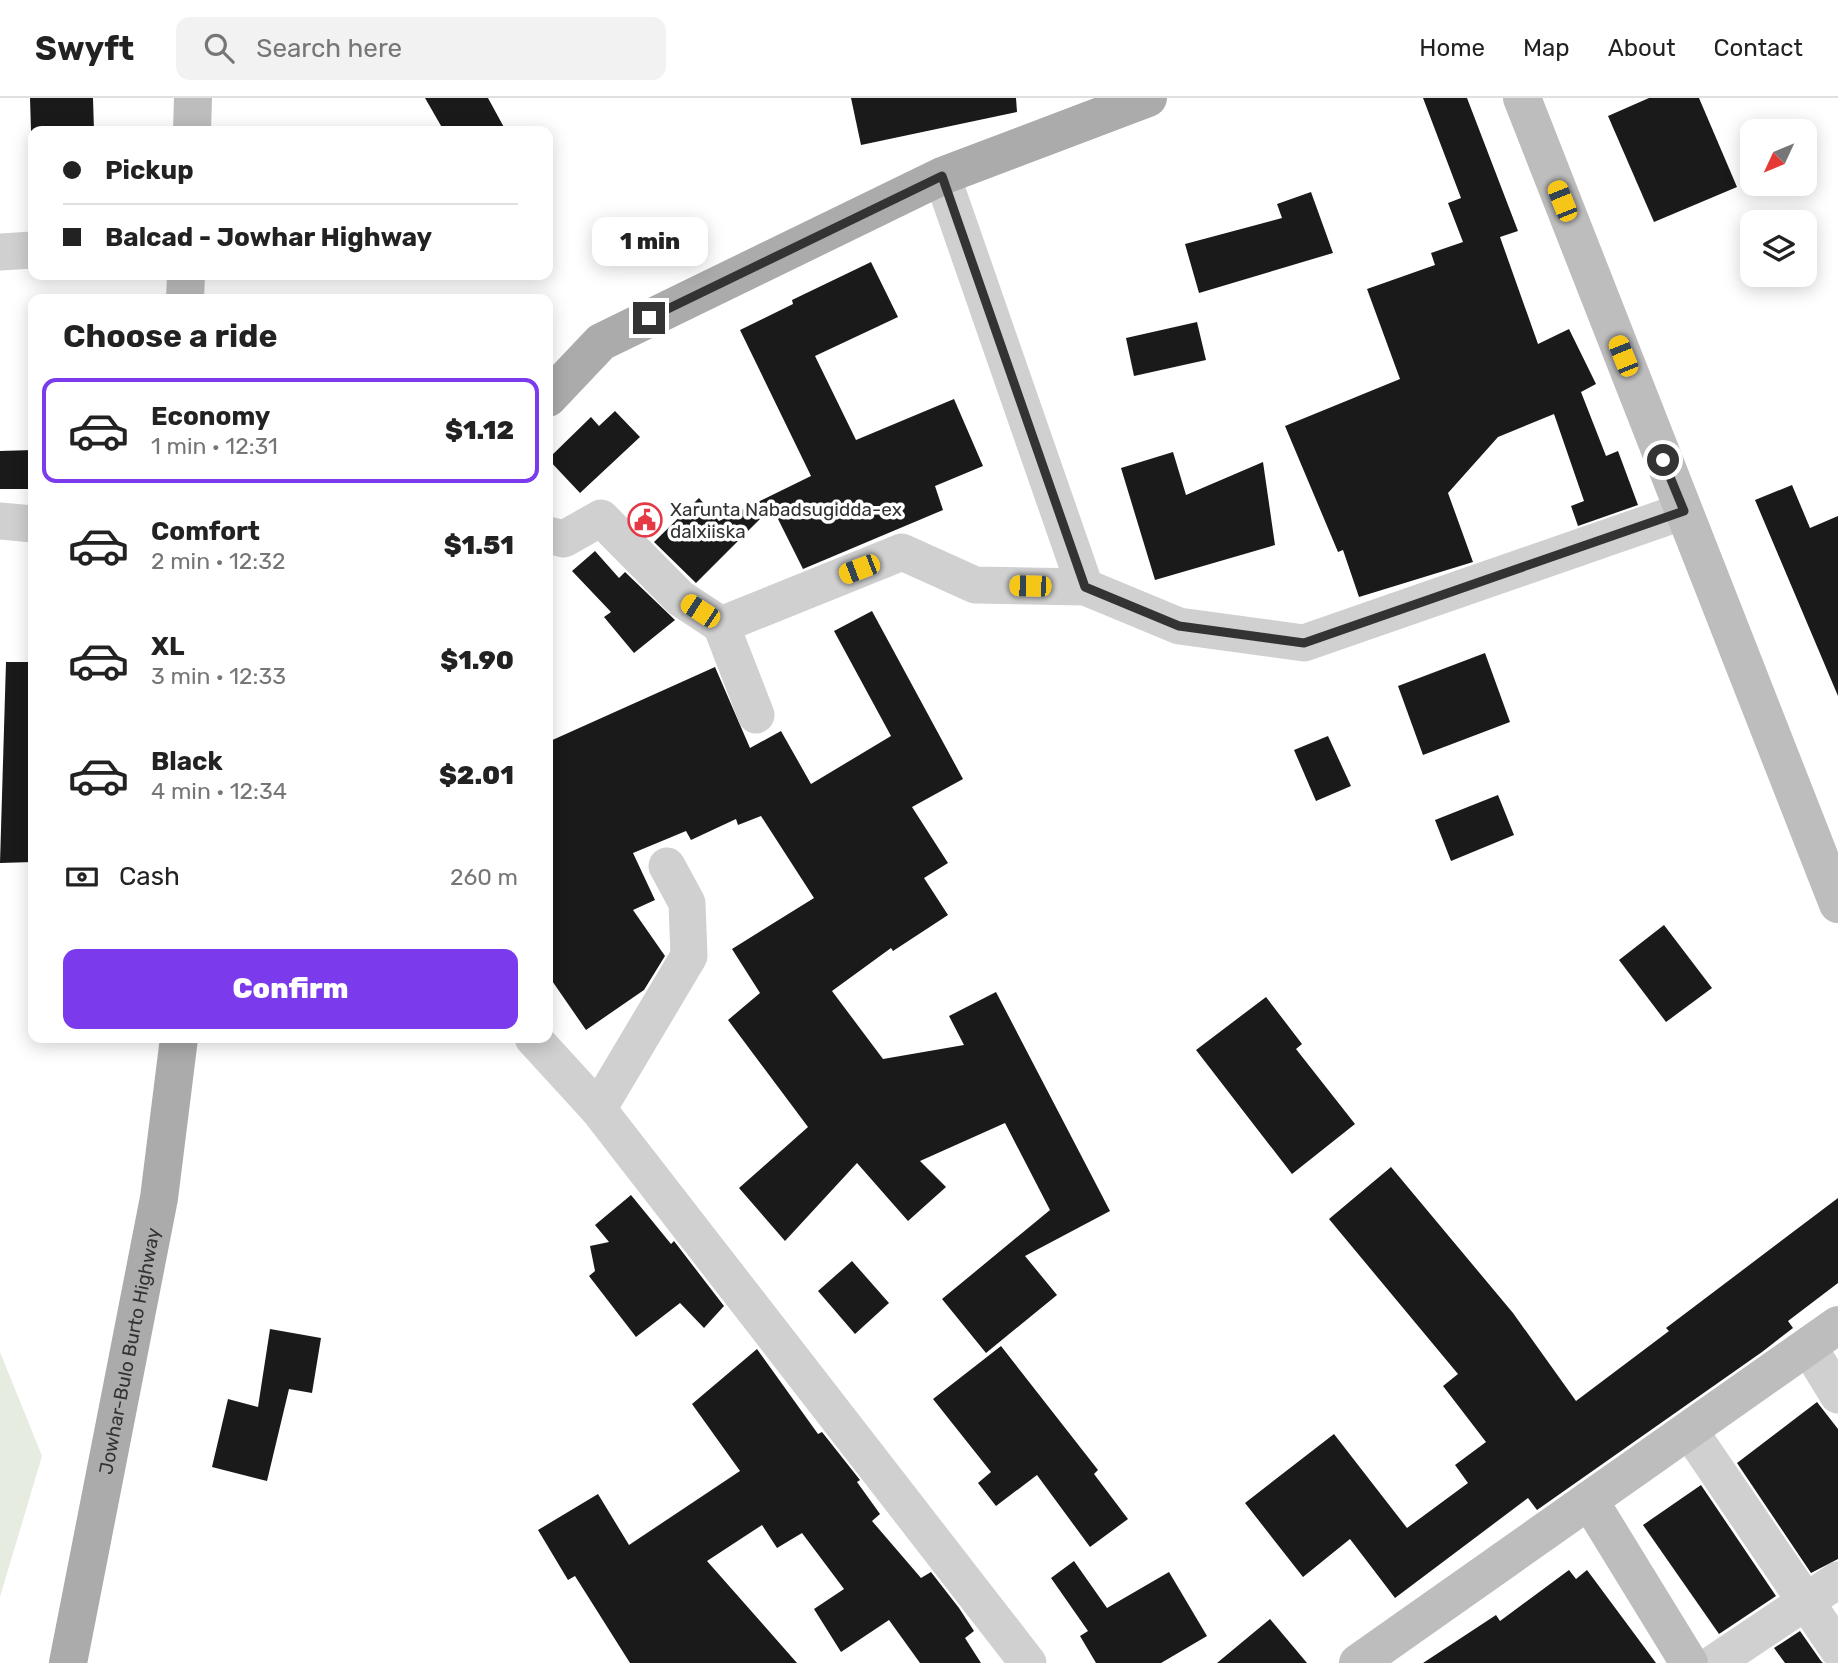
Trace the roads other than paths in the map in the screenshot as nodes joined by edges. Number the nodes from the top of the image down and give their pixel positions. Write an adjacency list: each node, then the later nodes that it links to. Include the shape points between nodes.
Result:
1 (193, 98): 4 (street)
2 (1148, 98): 5 (main road)
3 (1521, 98): 9 (street)
4 (192, 126)
5 (942, 176): 8 (main road, via 600,342); 13 (street)
6 (28, 250): 7 (street)
7 (0, 252)
8 (553, 393)
9 (1684, 511): 13 (street, via 1304,643 1179,626); 17 (street)
10 (0, 521): 11 (street)
11 (28, 524)
12 (553, 536): 14 (street, via 564,539 601,518 680,598)
13 (1085, 587): 14 (street, via 975,584 902,552)
14 (721, 625): 15 (street)
15 (756, 715)
16 (667, 866): 20 (street, via 687,903 689,956)
17 (1838, 904)
18 (178, 1043): 29 (main road, Jowhar-Bulo Burto Highway, via 159,1198)
19 (538, 1043): 20 (street)
20 (598, 1109): 30 (street)
21 (1823, 1336): 22 (street); 23 (street)
22 (1838, 1395)
23 (1689, 1430): 24 (street); 26 (street)
24 (1589, 1500): 28 (street); 31 (street)
25 (1838, 1580): 26 (street)
26 (1805, 1602): 27 (street); 32 (street)
27 (1838, 1649)
28 (1365, 1661)
29 (68, 1663)
30 (1028, 1663)
31 (1689, 1663)
32 (1714, 1663)

